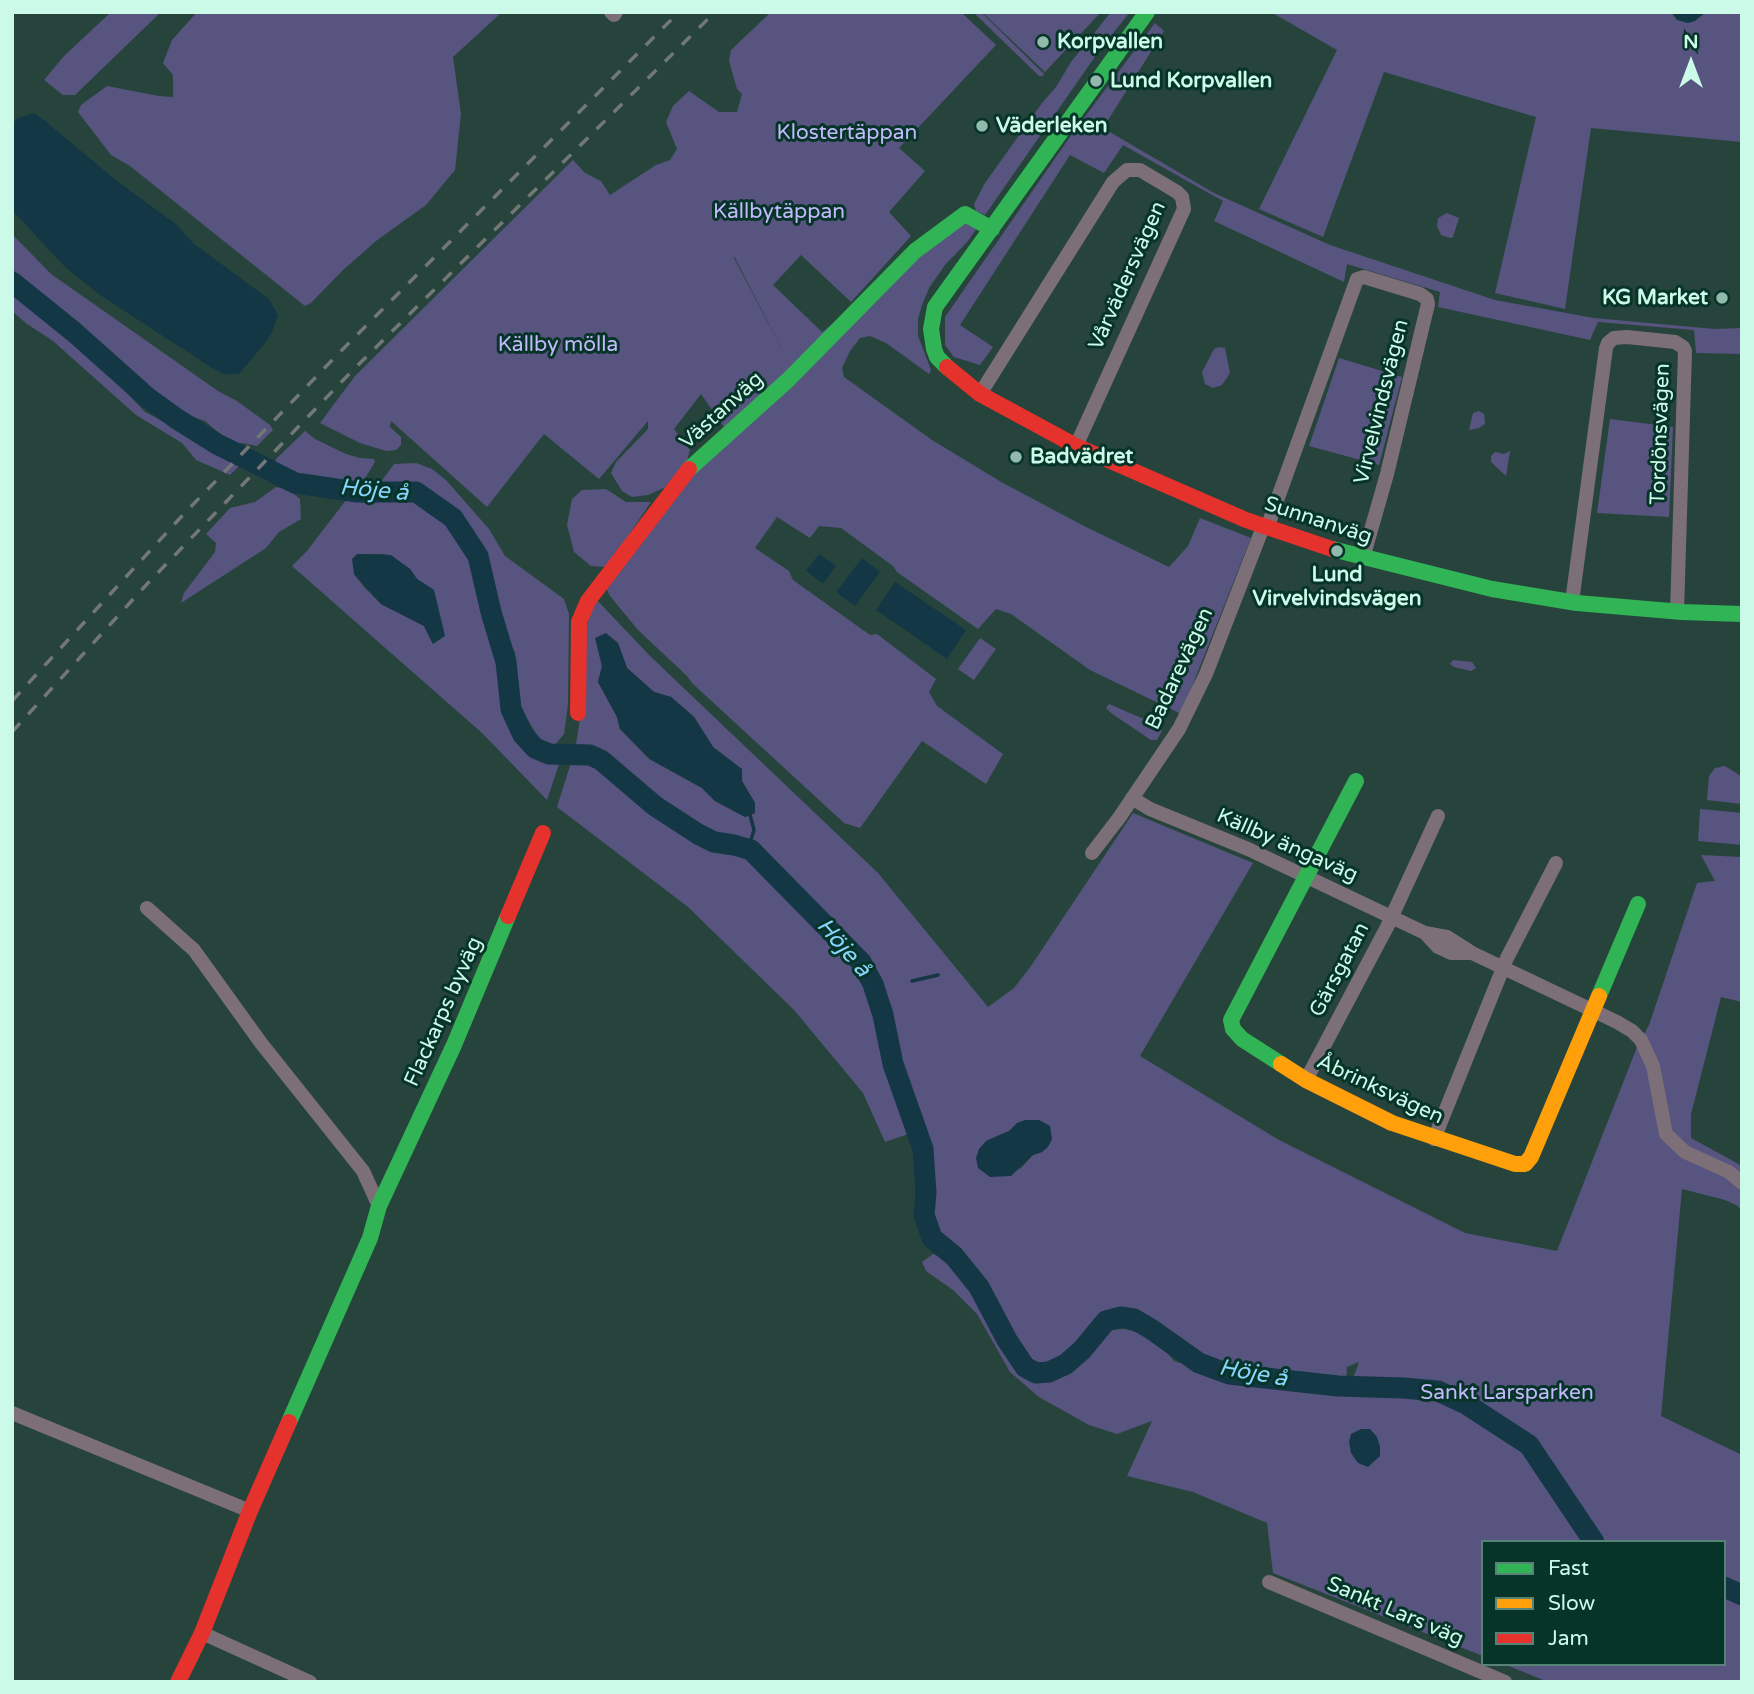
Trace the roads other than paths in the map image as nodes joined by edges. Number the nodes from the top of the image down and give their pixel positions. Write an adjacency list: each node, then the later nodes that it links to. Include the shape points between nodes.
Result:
1 (1147, 12): 2 (street)
2 (992, 229): 3 (street, Sunnanväg, via 935,307 931,320 937,358); 10 (street, Västanväg, via 965,214 915,251 788,380 693,464 588,601 579,622)
3 (980, 394): 4 (street, Sunnanväg); 4 (street, Vårvädersvägen, via 1113,182 1127,170 1140,170 1177,192 1184,209)
4 (1076, 446): 5 (street, Sunnanväg)
5 (1265, 527): 6 (street, Sunnanväg); 6 (street, Virvelvindsvägen, via 1354,283 1364,277 1420,294 1428,304); 12 (street, Badarevägen, via 1206,674 1179,729)
6 (1363, 558): 7 (street, Sunnanväg, via 1492,589)
7 (1572, 602): 8 (street, Sunnanväg); 8 (street, Tordönsvägen, via 1606,348 1614,338 1627,337 1675,342 1685,351)
8 (1677, 612): 9 (street, Sunnanväg)
9 (1742, 614)
10 (578, 713)
11 (1356, 782): 17 (street)
12 (1132, 798): 15 (street, Badarevägen); 17 (street, Källby ängaväg)
13 (1438, 816): 20 (street, Gärsgatan)
14 (542, 833): 26 (street, Flackarps byväg, via 454,1045)
15 (1092, 853)
16 (1556, 863): 21 (street)
17 (1305, 876): 20 (street, Källby ängaväg); 23 (street, Åbrinksvägen, via 1231,1020 1242,1039)
18 (1638, 904): 22 (street)
19 (147, 908): 26 (street, via 194,950 363,1171)
20 (1391, 916): 21 (street, Källby ängaväg, via 1425,933 1447,937); 23 (street, Gärsgatan)
21 (1503, 967): 22 (street, Källby ängaväg); 24 (street)
22 (1592, 1010): 24 (street, Åbrinksvägen, via 1525,1164); 25 (street, Källby ängaväg, via 1641,1040 1653,1066 1666,1133 1675,1145)
23 (1306, 1080): 24 (street, Åbrinksvägen)
24 (1434, 1139)
25 (1742, 1183)
26 (379, 1206): 28 (street, Flackarps byväg, via 370,1238)
27 (12, 1413): 28 (street)
28 (250, 1511): 30 (street, Flackarps byväg)
29 (1269, 1582): 33 (street, Sankt Lars väg)
30 (202, 1633): 31 (street, Flackarps byväg); 32 (street)
31 (178, 1682)
32 (310, 1682)
33 (1505, 1682)

